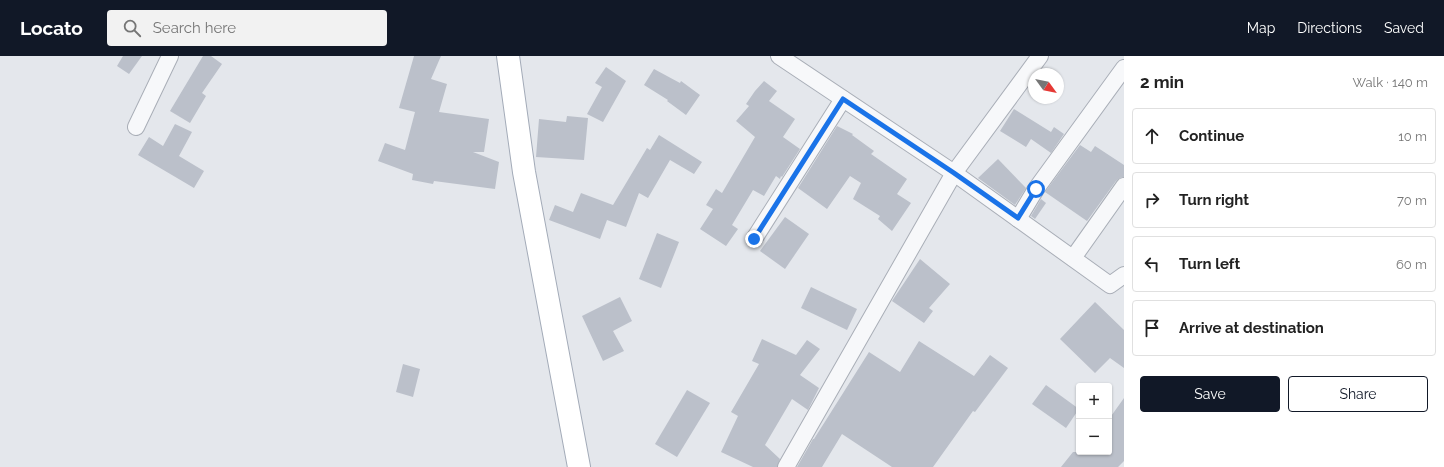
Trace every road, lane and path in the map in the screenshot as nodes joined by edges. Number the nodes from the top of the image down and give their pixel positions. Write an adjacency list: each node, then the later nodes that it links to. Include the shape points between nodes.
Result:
1 (170, 56): 7 (street)
2 (508, 56): 14 (main road, via 524,172)
3 (778, 56): 6 (street)
4 (1040, 56): 8 (street)
5 (1124, 68): 10 (street, via 1036,189)
6 (843, 99): 8 (street); 11 (street)
7 (136, 127)
8 (954, 173): 10 (street); 15 (street)
9 (1124, 186): 12 (street)
10 (1018, 218): 12 (street)
11 (754, 239)
12 (1073, 258): 13 (street, via 1110,285)
13 (1124, 275)
14 (579, 467)
15 (786, 467)

